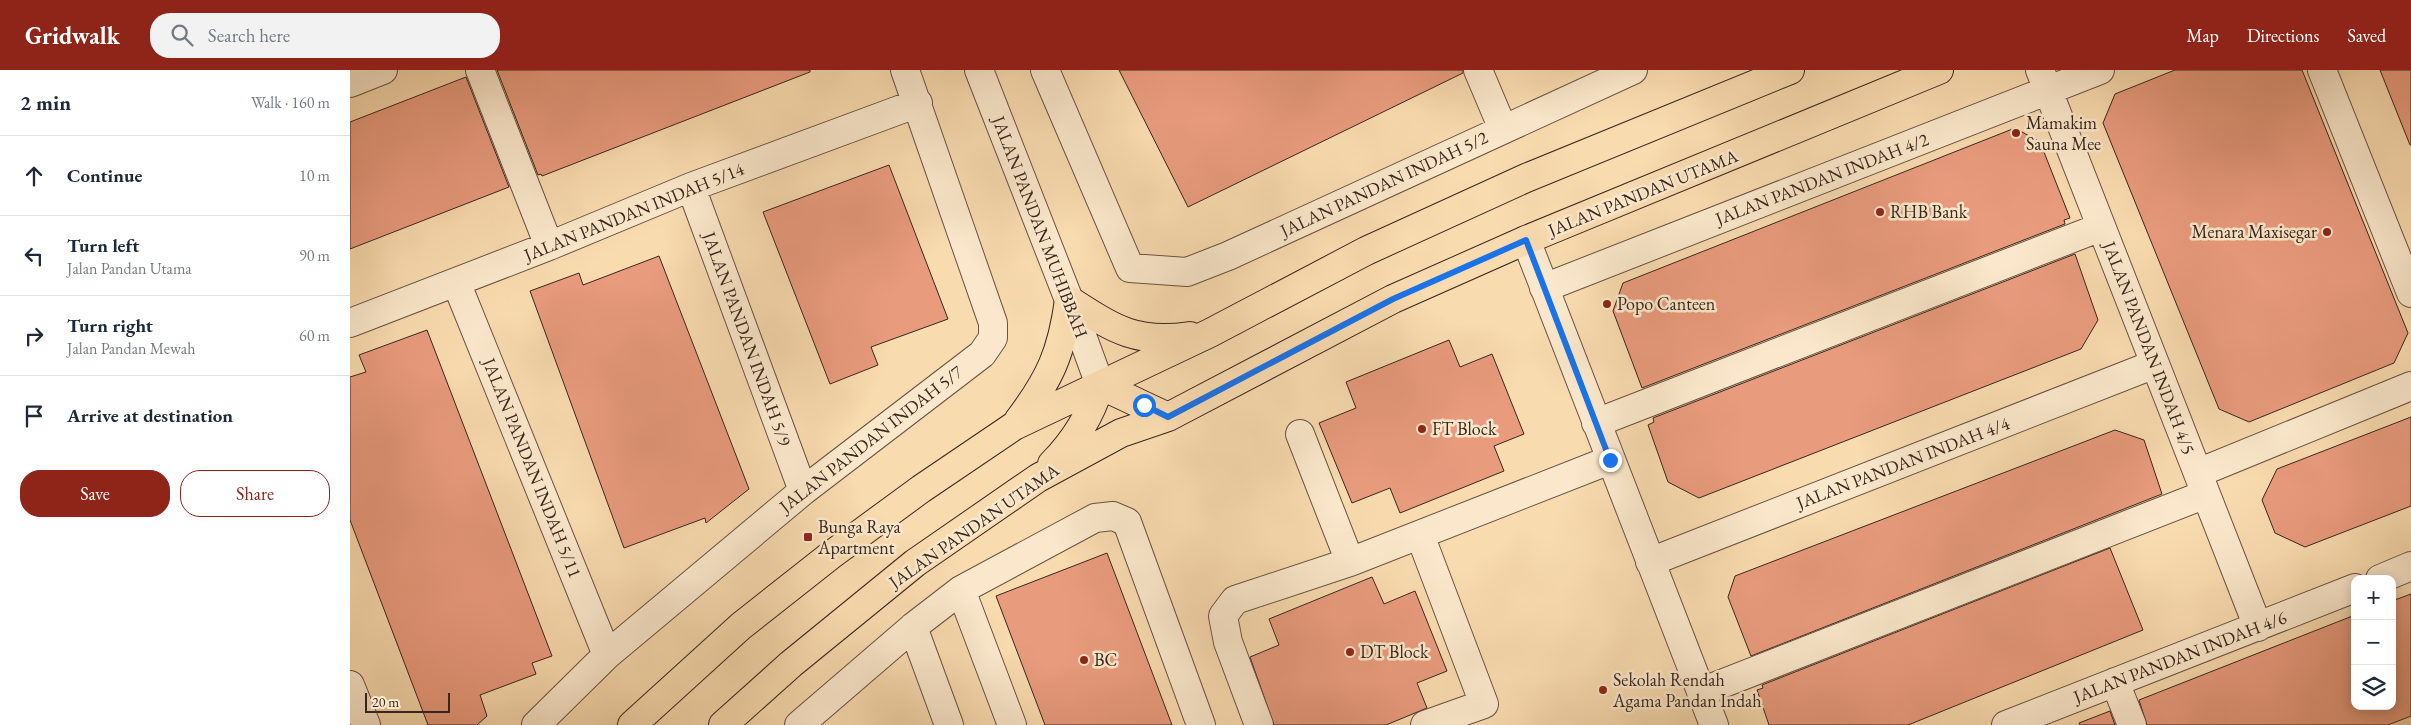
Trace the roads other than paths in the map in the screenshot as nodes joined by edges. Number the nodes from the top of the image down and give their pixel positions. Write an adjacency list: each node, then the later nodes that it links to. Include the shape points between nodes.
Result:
1 (383, 70): 13 (street)
2 (480, 70): 19 (street)
3 (905, 70): 14 (street, JALAN PANDAN INDAH 5/7)
4 (979, 70): 23 (street, JALAN PANDAN MUHIBBAH)
5 (1045, 70): 15 (street, JALAN PANDAN INDAH 5/2, via 1130,268 1187,272)
6 (1478, 70): 15 (street)
7 (1633, 70): 15 (street, JALAN PANDAN INDAH 5/2)
8 (1790, 70): 25 (main road, via 1526,178 1366,251)
9 (1939, 70): 18 (main road, JALAN PANDAN UTAMA)
10 (2100, 70): 12 (street, JALAN PANDAN INDAH 4/2)
11 (2322, 70): 22 (street)
12 (2044, 80): 17 (street, JALAN PANDAN INDAH 4/5); 21 (street, JALAN PANDAN INDAH 4/2)
13 (350, 83)
14 (918, 103): 16 (street, JALAN PANDAN INDAH 5/14); 36 (street, JALAN PANDAN INDAH 5/7, via 993,323 993,338 982,354)
15 (1503, 129)
16 (692, 187): 19 (street, JALAN PANDAN INDAH 5/14); 36 (street, JALAN PANDAN INDAH 5/9)
17 (2101, 226): 26 (street, JALAN PANDAN INDAH 4/5); 30 (street)
18 (1526, 240): 21 (street); 29 (main road, JALAN PANDAN UTAMA, via 1393,299)
19 (549, 246): 20 (street, JALAN PANDAN INDAH 5/14)
20 (456, 282): 24 (street, JALAN PANDAN INDAH 5/14); 46 (street, JALAN PANDAN INDAH 5/11)
21 (1544, 288): 30 (street)
22 (2411, 293)
23 (1069, 300): 25 (main road, via 1123,331 1142,338 1164,340); 27 (street, JALAN PANDAN MUHIBBAH); 31 (main road, via 1064,334 1054,362 1041,391)
24 (350, 324)
25 (1210, 333): 27 (main road)
26 (2155, 364): 35 (street, JALAN PANDAN INDAH 4/5); 39 (street, JALAN PANDAN INDAH 4/4)
27 (1100, 385): 29 (main road); 31 (main road); 34 (main road, via 1095,402 1075,436)
28 (2411, 386): 35 (street)
29 (1168, 417): 34 (main road, JALAN PANDAN UTAMA, via 1121,433)
30 (1596, 423): 33 (street)
31 (1014, 426): 52 (main road, via 831,554 740,626)
32 (1300, 434): 38 (street)
33 (1610, 460): 37 (street); 39 (street)
34 (1038, 478): 53 (main road, JALAN PANDAN UTAMA, via 915,563 791,664)
35 (2202, 484): 44 (street, JALAN PANDAN INDAH 4/5); 49 (street)
36 (803, 491): 46 (street, JALAN PANDAN INDAH 5/7)
37 (1420, 535): 38 (street); 59 (street, via 1484,704)
38 (1350, 562): 58 (street, via 1235,600 1223,616 1228,642)
39 (1650, 562): 49 (street)
40 (2411, 566): 41 (street)
41 (2390, 575)
42 (961, 590): 45 (street); 56 (street); 57 (street, via 1095,518 1113,516 1127,522)
43 (2351, 590): 44 (street, JALAN PANDAN INDAH 4/6)
44 (2258, 626): 47 (street, JALAN PANDAN INDAH 4/6)
45 (912, 627): 54 (street); 55 (street)
46 (608, 655): 51 (street, JALAN PANDAN INDAH 5/7)
47 (2115, 682): 61 (street, JALAN PANDAN INDAH 4/6); 62 (street)
48 (350, 685): 50 (street)
49 (1701, 692): 60 (street)
50 (366, 725)
51 (536, 725)
52 (632, 725)
53 (723, 725)
54 (799, 725)
55 (949, 725)
56 (1012, 725)
57 (1200, 725)
58 (1259, 725)
59 (1425, 725)
60 (1714, 725)
61 (2006, 725)
62 (2132, 725)

